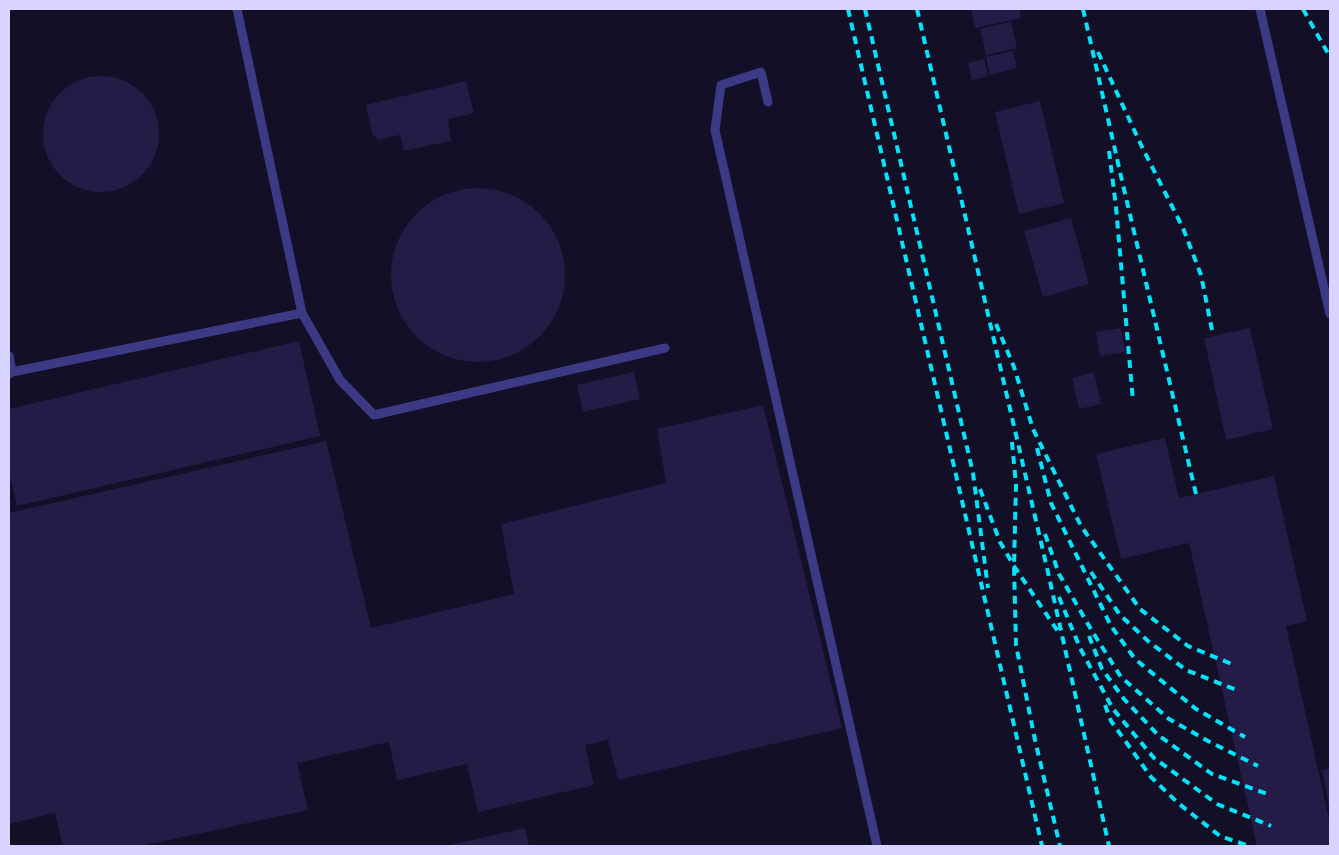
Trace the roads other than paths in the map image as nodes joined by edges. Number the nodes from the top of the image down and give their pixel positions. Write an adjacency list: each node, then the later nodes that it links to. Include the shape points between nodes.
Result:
1 (237, 9): 4 (lane)
2 (1260, 9): 5 (lane)
3 (768, 102): 9 (lane, via 761,72 721,84 715,130)
4 (302, 313): 6 (lane, via 340,380 374,415); 8 (lane)
5 (1330, 314)
6 (665, 348)
7 (9, 356): 8 (lane)
8 (11, 373)
9 (877, 846)

